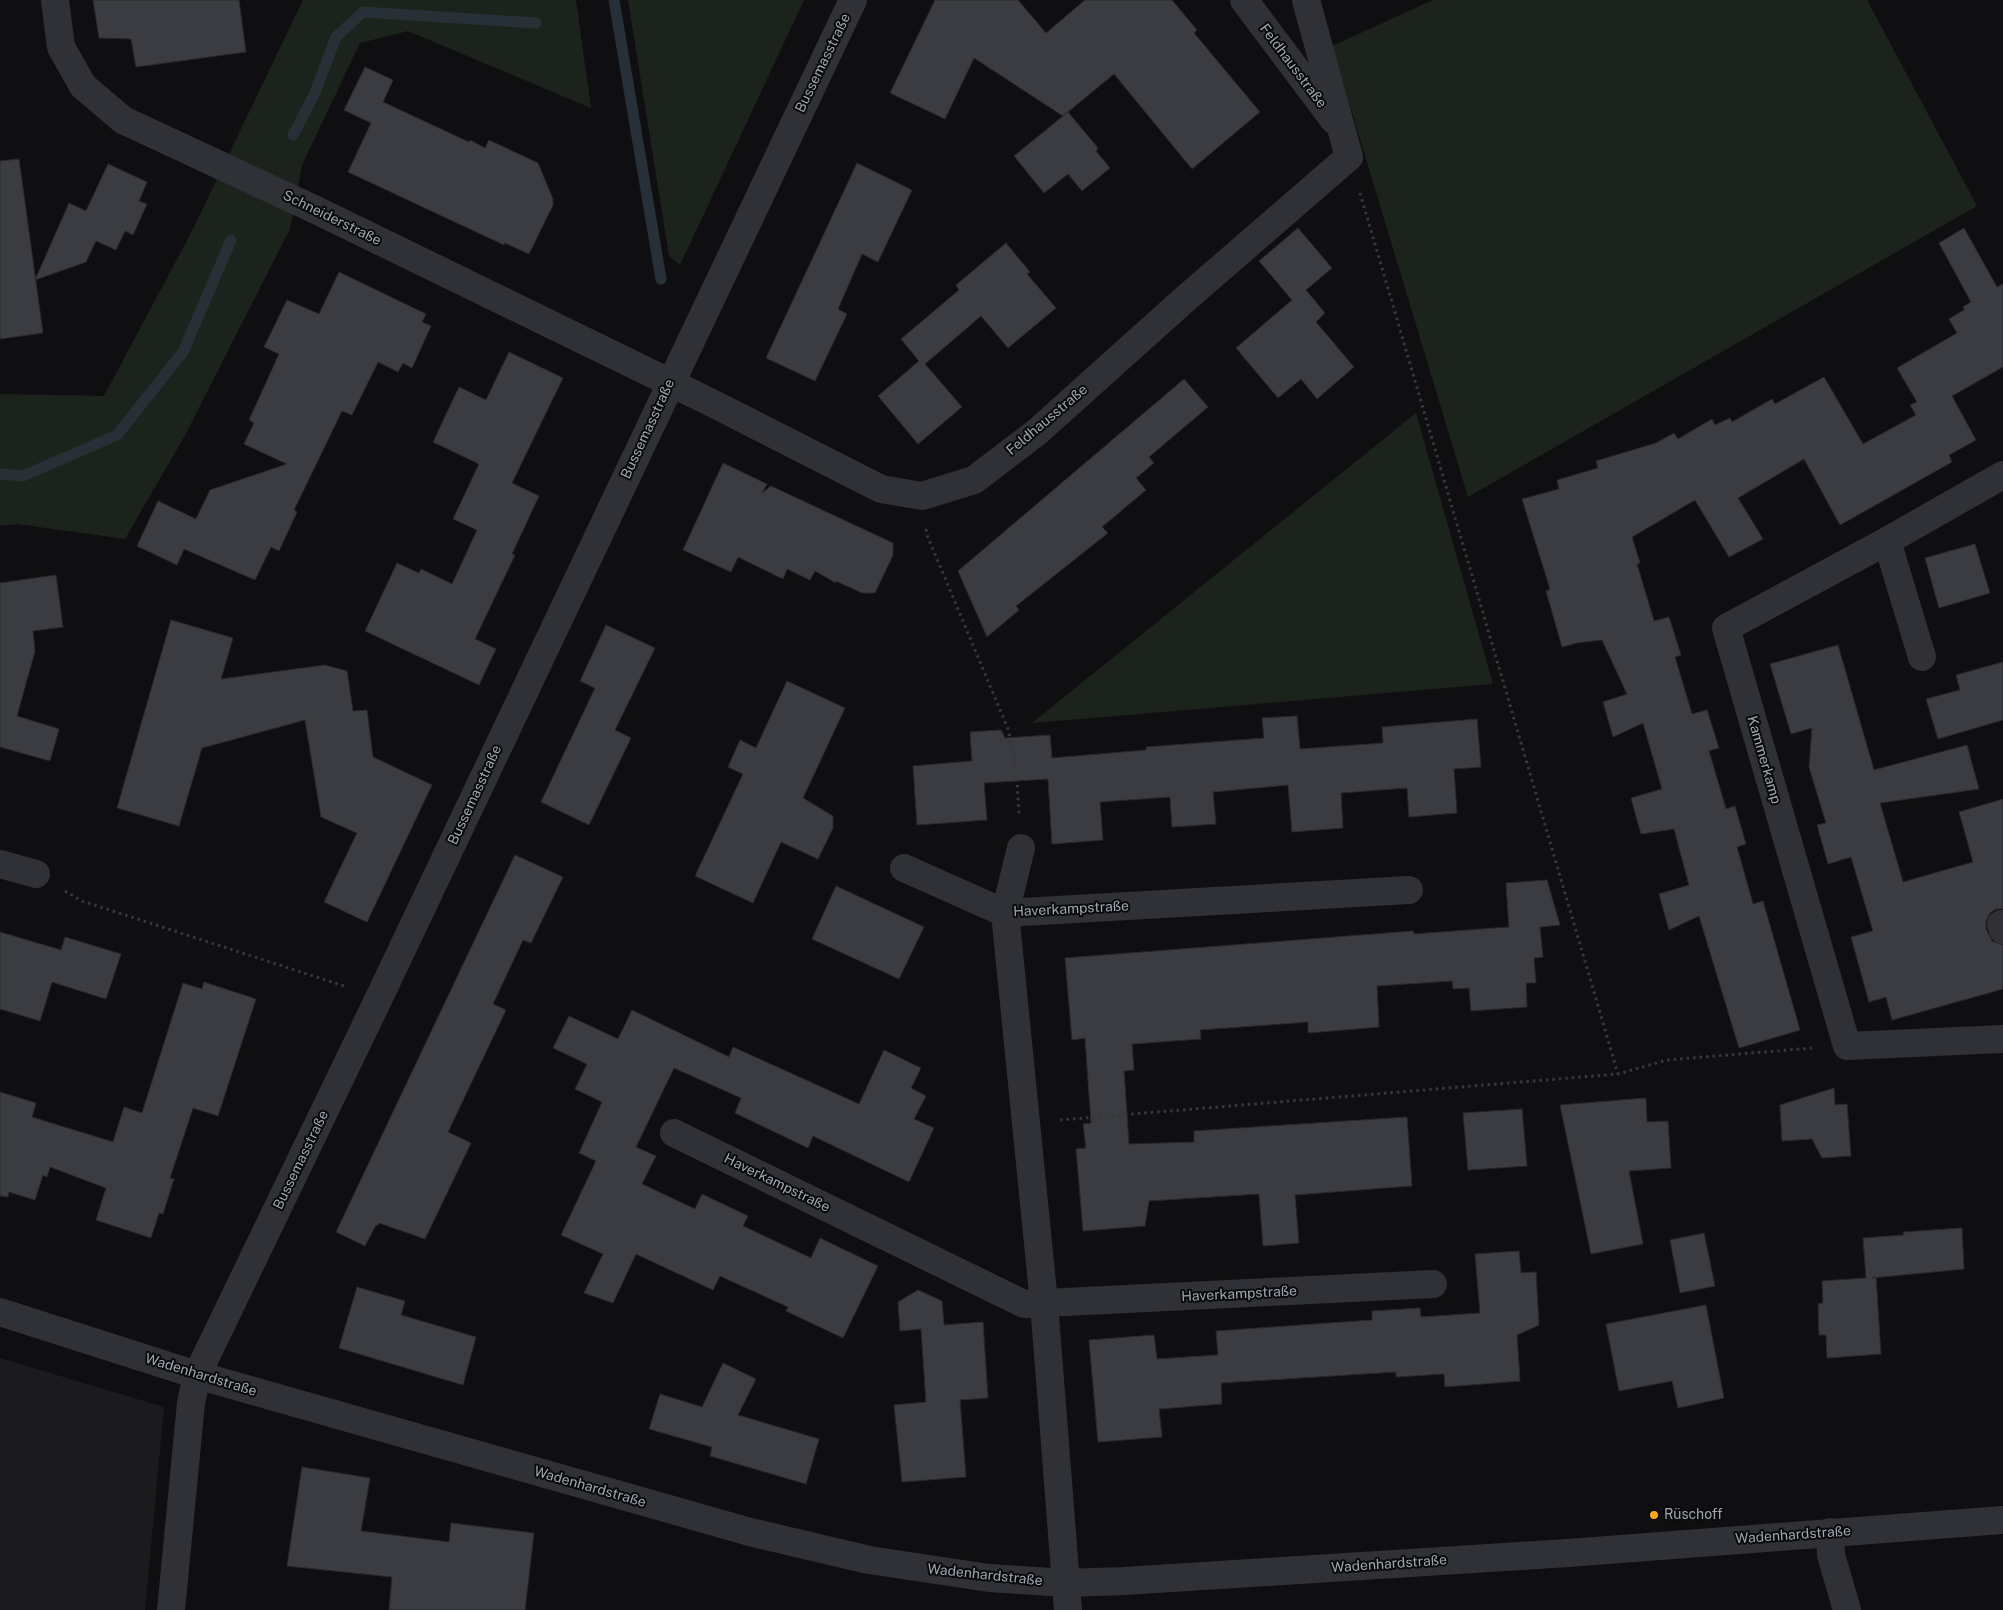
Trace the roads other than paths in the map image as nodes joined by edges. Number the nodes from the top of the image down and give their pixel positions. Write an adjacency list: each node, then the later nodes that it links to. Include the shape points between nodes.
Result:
1 (54, 0): 6 (street, Schneiderstraße, via 62,48 83,86 124,120)
2 (853, 0): 6 (street, Bussemasstraße)
3 (1244, 0): 5 (street, Feldhausstraße)
4 (1306, 0): 5 (street, Feldhausstraße)
5 (1346, 144): 6 (street, Feldhausstraße, via 1184,300 1037,432 974,480 922,496 881,489)
6 (670, 383): 21 (street, Bussemasstraße)
7 (2003, 475): 8 (street, Kammerkamp)
8 (1887, 541): 9 (street); 16 (street, Kammerkamp, via 1726,628 1847,1046)
9 (1922, 657)
10 (1021, 848): 15 (street)
11 (0, 864): 13 (street)
12 (904, 868): 15 (street)
13 (36, 874)
14 (1409, 890): 15 (street, Haverkampstraße)
15 (1005, 913): 19 (street, Haverkampstraße)
16 (2003, 1040)
17 (674, 1133): 19 (street, Haverkampstraße, via 1024,1304)
18 (1433, 1284): 19 (street, Haverkampstraße)
19 (1044, 1303): 24 (street, Haverkampstraße)
20 (0, 1312): 21 (street, Wadenhardstraße)
21 (197, 1375): 24 (street, Wadenhardstraße, via 750,1532 869,1560 990,1578); 25 (street, Bussemasstraße, via 190,1403)
22 (2003, 1520): 23 (street, Wadenhardstraße)
23 (1830, 1532): 24 (street, Wadenhardstraße, via 1568,1553); 27 (street, via 1832,1555)
24 (1067, 1583): 26 (street, Haverkampstraße)
25 (171, 1610)
26 (1068, 1610)
27 (1847, 1610)

